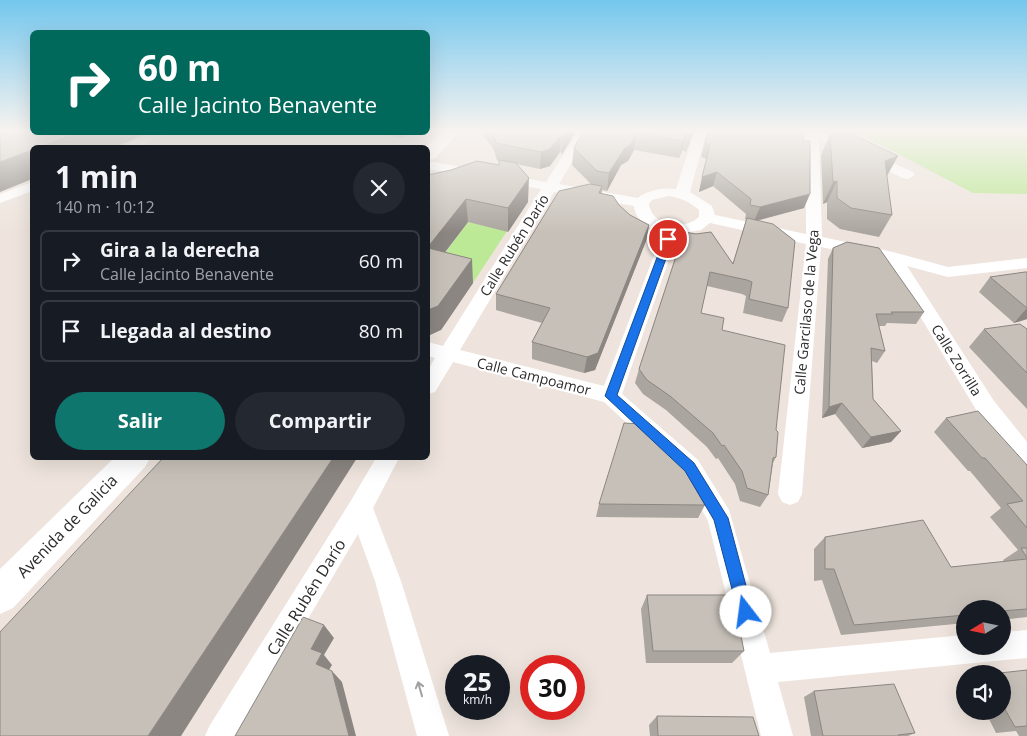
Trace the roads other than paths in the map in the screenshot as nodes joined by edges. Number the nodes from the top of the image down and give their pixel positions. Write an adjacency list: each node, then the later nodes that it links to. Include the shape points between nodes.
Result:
1 (564, 164): 8 (street, Calle Rubén Darío)
2 (690, 164): 9 (street)
3 (812, 164): 14 (street, Calle Garcilaso de la Vega)
4 (885, 164): 6 (street)
5 (430, 165): 8 (street)
6 (908, 175)
7 (30, 187): 10 (street)
8 (550, 187): 11 (street); 17 (street, Calle Rubén Darío)
9 (682, 194): 11 (street, via 657,193); 12 (street, via 696,199 707,209)
10 (0, 199)
11 (641, 203): 13 (street, via 640,211 644,217)
12 (707, 218): 13 (street, via 697,227); 14 (street)
13 (672, 229): 19 (street)
14 (814, 240): 15 (street); 23 (street, Calle Garcilaso de la Vega)
15 (893, 257): 16 (street, via 948,272); 20 (street, Calle Zorrilla, via 986,407)
16 (1027, 263)
17 (437, 351): 18 (street, Calle Rubén Darío); 19 (street, Calle Campoamor)
18 (430, 378)
19 (611, 396): 29 (street, Calle Campoamor, via 690,467 720,518)
20 (1027, 459)
21 (132, 460): 25 (main road, Avenida de Galicia)
22 (387, 460): 24 (street, Calle Rubén Darío)
23 (790, 494)
24 (361, 507): 30 (street, Calle Rubén Darío); 31 (street, one-way to 24, via 388,581)
25 (0, 595)
26 (1027, 644): 27 (street)
27 (1011, 645)
28 (956, 650): 29 (street)
29 (760, 669): 32 (street, Calle Campoamor)
30 (221, 736)
31 (433, 736)
32 (777, 736)

